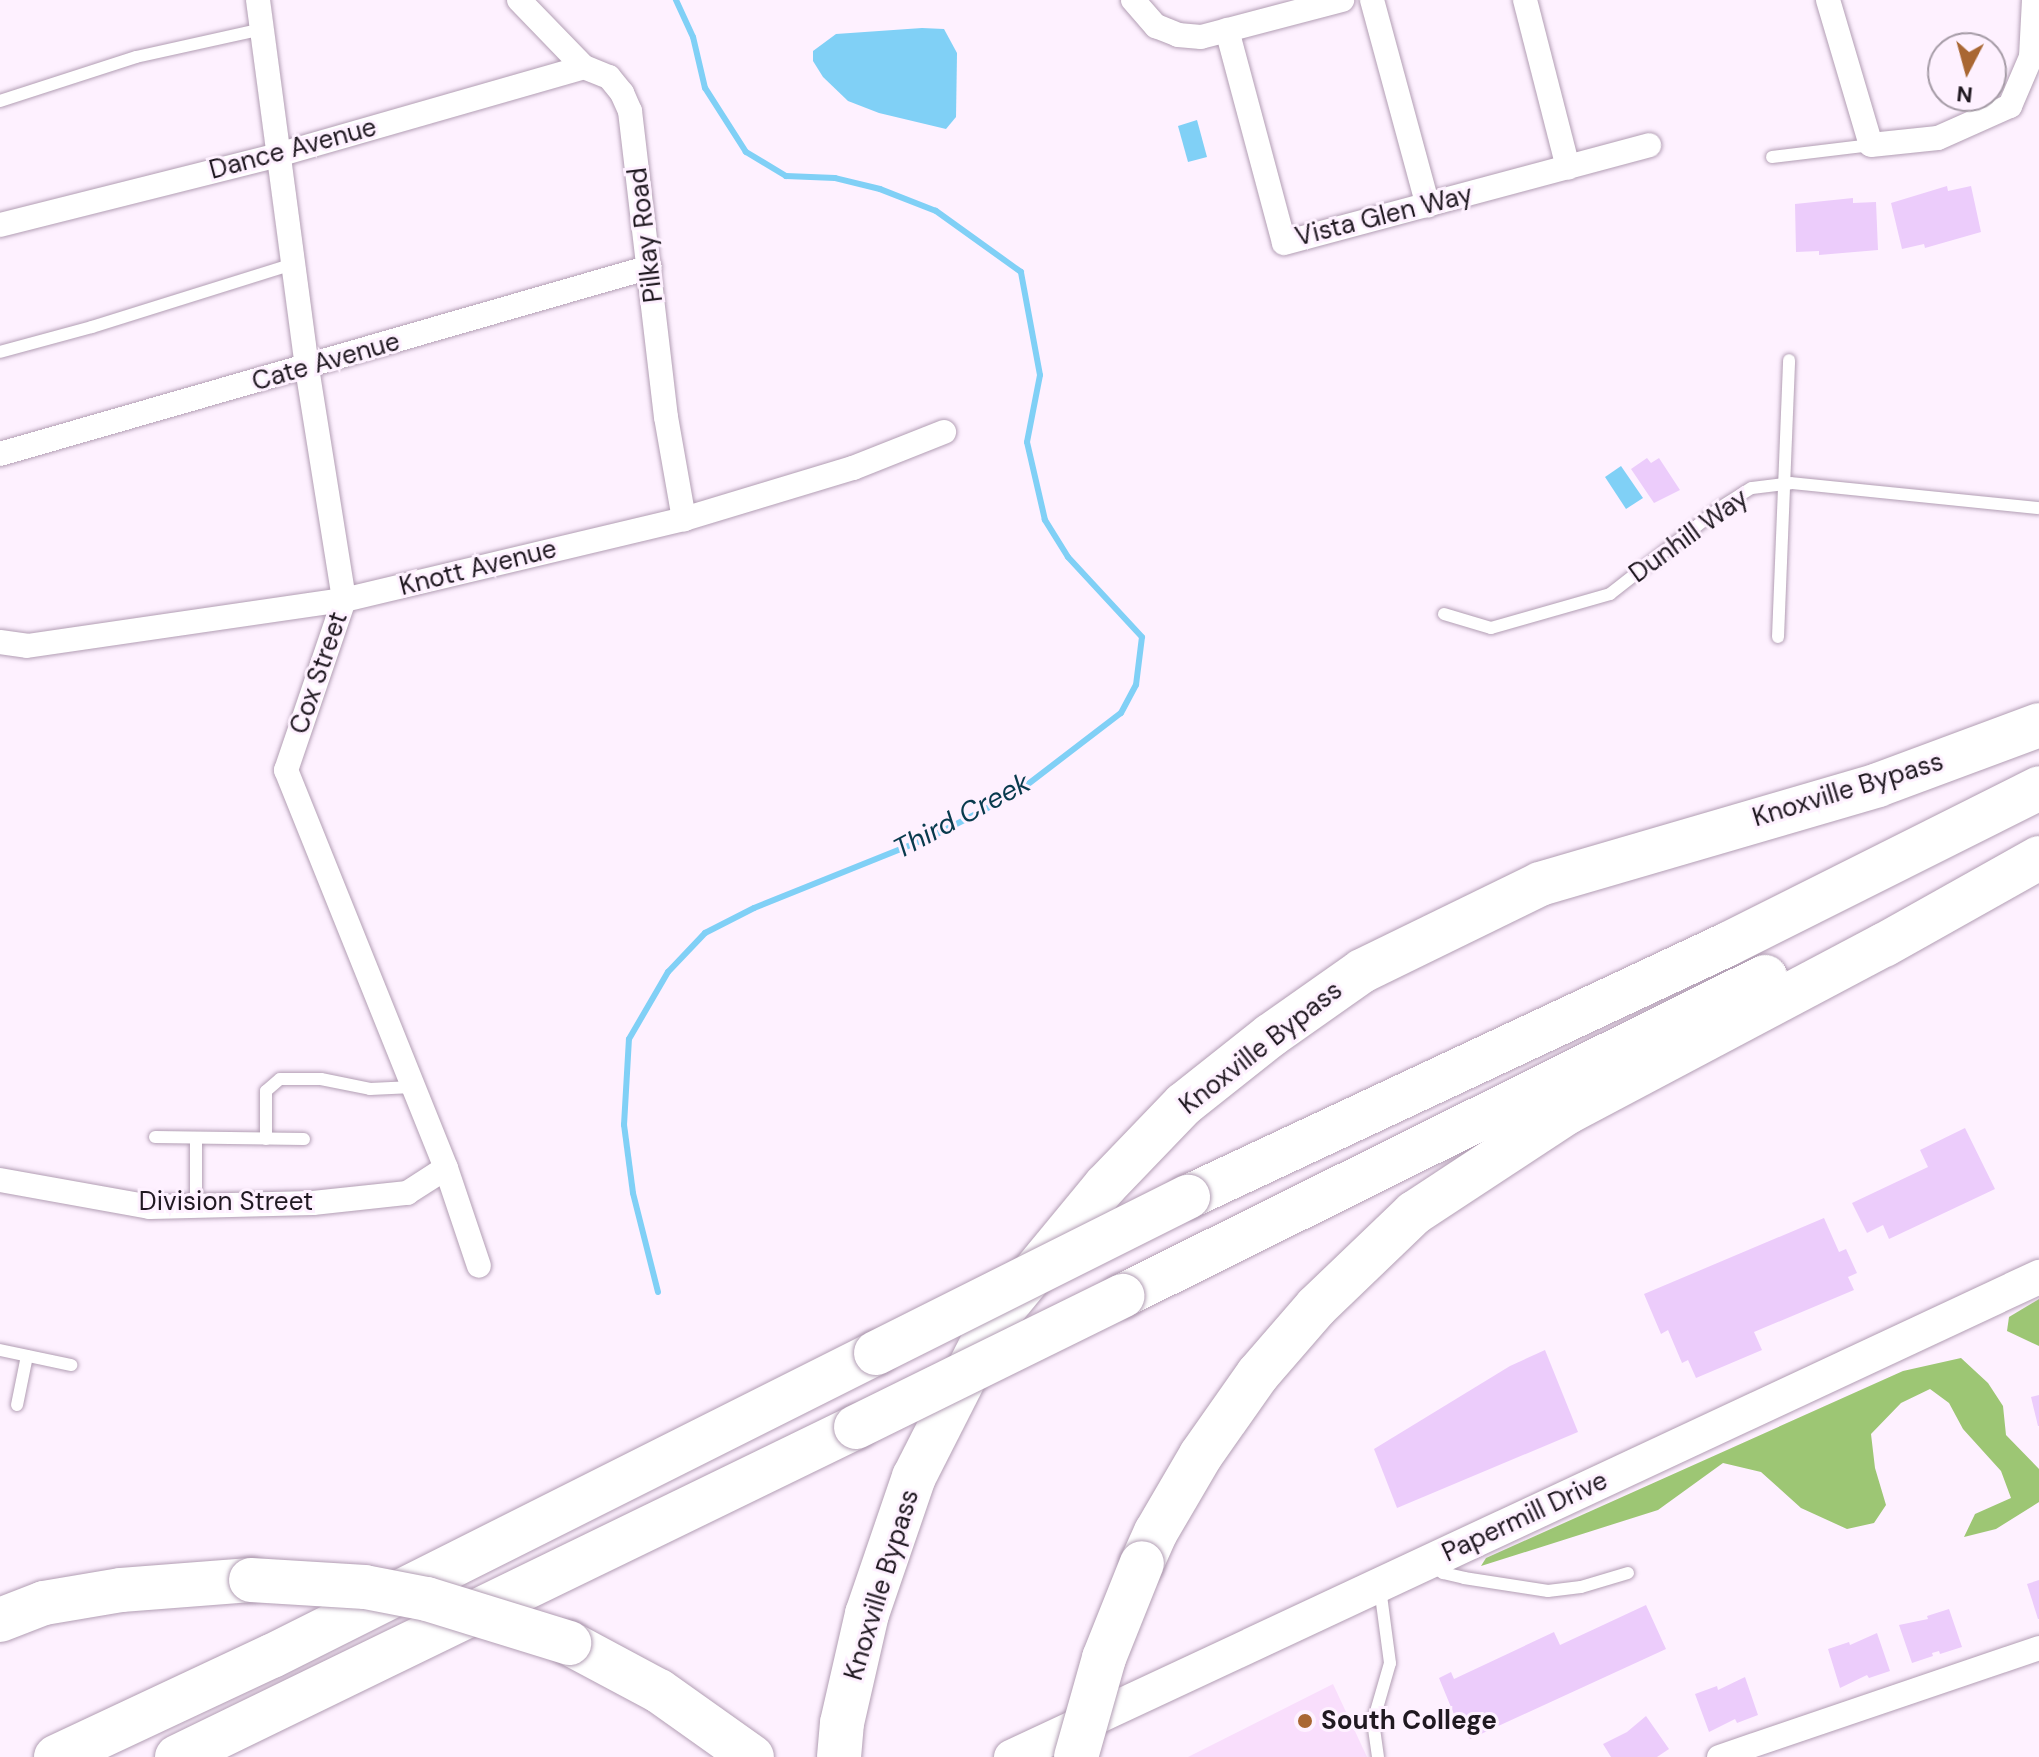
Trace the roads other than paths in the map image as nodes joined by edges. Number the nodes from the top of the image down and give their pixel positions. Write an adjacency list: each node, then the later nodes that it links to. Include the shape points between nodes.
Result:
1 (258, 0): 9 (street, Cox Street)
2 (519, 0): 11 (street, Pilkay Road)
3 (1133, 0): 10 (street, via 1156,26 1178,35 1201,37)
4 (1342, 0): 10 (street)
5 (1372, 0): 18 (street)
6 (1525, 0): 17 (street)
7 (1828, 0): 14 (street)
8 (2034, 0): 14 (street, via 2031,57 2010,106 1938,138)
9 (262, 29): 12 (lane, via 136,57); 15 (street, Cox Street)
10 (1227, 30): 18 (street, Vista Glen Way, via 1284,243)
11 (584, 67): 15 (street, Dance Avenue); 21 (street, Pilkay Road, via 609,77 630,111)
12 (0, 101)
13 (1649, 145): 17 (street, Vista Glen Way)
14 (1871, 145): 16 (lane)
15 (278, 155): 19 (street, Dance Avenue); 20 (street, Cox Street)
16 (1772, 157)
17 (1568, 168): 18 (street, Vista Glen Way)
18 (1428, 206)
19 (0, 225)
20 (293, 264): 22 (lane); 24 (street, Cox Street)
21 (650, 267): 24 (street, Cate Avenue); 29 (street, Pilkay Road, via 666,417)
22 (0, 352)
23 (1789, 360): 27 (lane)
24 (307, 368): 26 (street, Cate Avenue); 30 (street, Cox Street)
25 (944, 432): 29 (street, Knott Avenue, via 853,468)
26 (0, 454)
27 (1785, 484): 28 (lane, Dunhill Way); 31 (lane, Dunhill Way, via 1752,488 1721,507 1610,594 1491,628); 32 (lane)
28 (2039, 508)
29 (684, 519): 30 (street, Knott Avenue)
30 (344, 600): 33 (street, Knott Avenue, via 27,646); 38 (street, Cox Street, via 286,770)
31 (1444, 614)
32 (1778, 637)
33 (0, 642)
34 (2039, 725): 57 (highway, Knoxville Bypass, via 1878,785 1540,884 1362,971 1184,1104 1105,1186 992,1323 914,1477 867,1614)
35 (2039, 788): 59 (highway, bridge, via 1728,944 1188,1197 272,1656)
36 (2039, 851): 60 (highway, bridge, via 1710,1002)
37 (2039, 858): 62 (highway, bridge, via 1568,1112 1414,1213 1316,1307 1258,1374 1201,1455 1142,1563 1104,1658)
38 (413, 1087): 41 (lane, via 370,1089 321,1079 280,1079 266,1091); 43 (street, Cox Street)
39 (155, 1137): 40 (lane)
40 (196, 1138): 41 (lane); 45 (lane)
41 (266, 1139): 42 (lane)
42 (304, 1139)
43 (446, 1168): 45 (street, Division Street, via 407,1193 313,1203); 46 (street, Cox Street)
44 (0, 1180): 45 (street, Division Street, via 150,1207)
45 (196, 1206)
46 (479, 1266)
47 (2039, 1277): 52 (main road, Papermill Drive)
48 (0, 1350): 49 (lane)
49 (27, 1356): 50 (lane); 51 (lane)
50 (71, 1365)
51 (17, 1405)
52 (1428, 1563): 53 (lane, via 1464,1578 1548,1591); 54 (main road, Papermill Drive)
53 (1628, 1573)
54 (1380, 1585): 61 (main road, Papermill Drive); 63 (lane, via 1390,1663 1373,1722)
55 (0, 1620): 58 (highway, bridge, via 44,1603 193,1582 365,1587 427,1599 569,1643 659,1691)
56 (2039, 1648): 64 (street)
57 (841, 1740)
58 (740, 1748)
59 (56, 1757)
60 (177, 1757)
61 (1011, 1757)
62 (1076, 1757)
63 (1378, 1757)
64 (1719, 1757)

